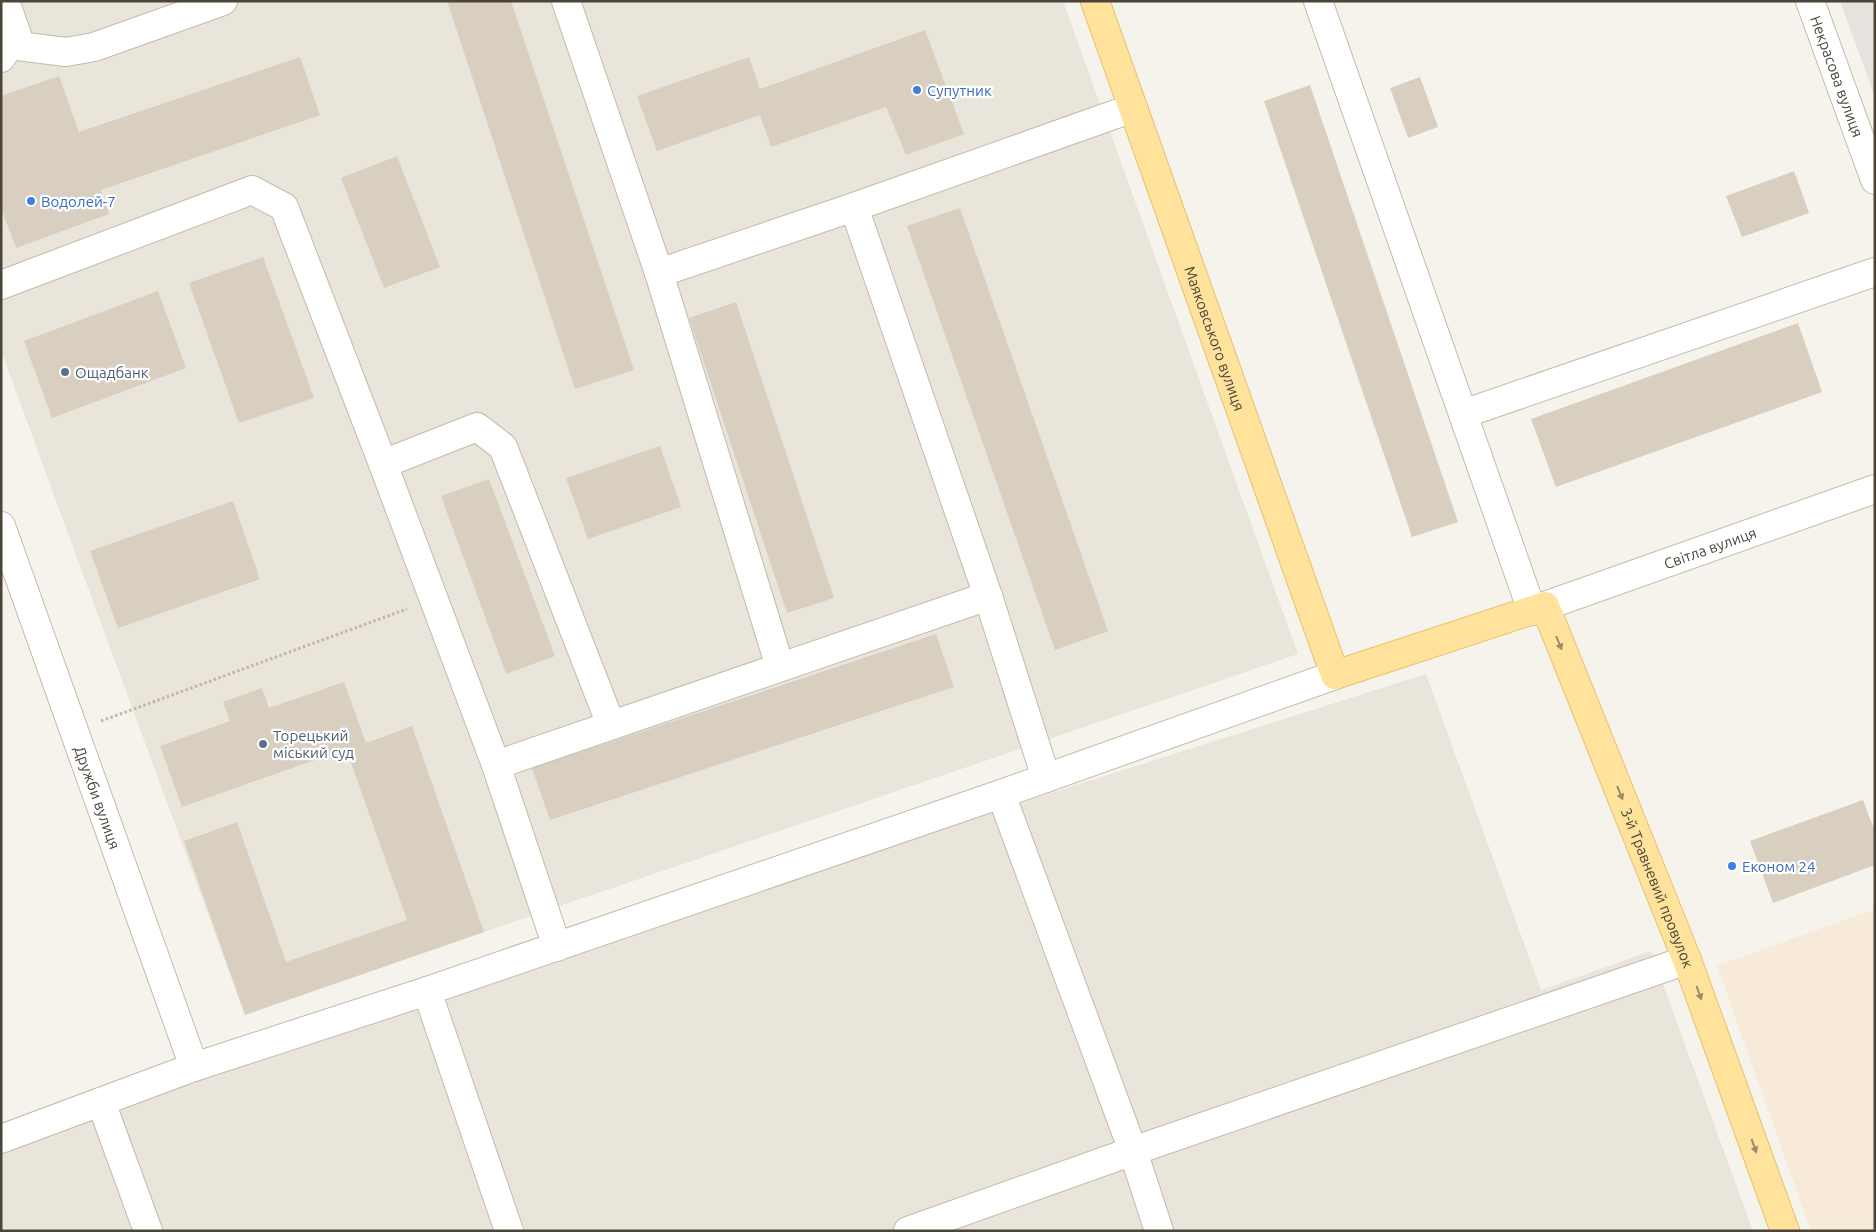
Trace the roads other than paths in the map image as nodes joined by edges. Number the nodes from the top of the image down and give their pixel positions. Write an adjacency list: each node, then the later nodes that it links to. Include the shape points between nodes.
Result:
1 (5, 1): 7 (street, via 17,35)
2 (223, 1): 7 (street, via 85,49)
3 (566, 1): 12 (street)
4 (1095, 1): 8 (main road, Маяковського вулиця)
5 (1318, 1): 14 (street)
6 (1810, 1): 9 (street, Некрасова вулиця)
7 (6, 52)
8 (1133, 108): 10 (street); 22 (main road, Маяковського вулиця)
9 (1875, 180)
10 (854, 206): 12 (street); 19 (street)
11 (1875, 272): 14 (street)
12 (659, 273): 21 (street)
13 (1, 285): 15 (street, via 252,190 284,207)
14 (1463, 414): 20 (street)
15 (383, 464): 23 (street, via 477,427 503,447); 24 (street)
16 (1875, 489): 20 (street, Світла вулиця)
17 (1, 526): 18 (street, Дружби вулиця)
18 (11, 583): 30 (street, Дружби вулиця, via 74,731)
19 (988, 596): 21 (street); 25 (street)
20 (1538, 609): 22 (main road); 28 (main road, 3-й Травневий провулок, one-way to 28)
21 (780, 667): 23 (street)
22 (1335, 676): 25 (street)
23 (612, 725): 24 (street)
24 (496, 765): 27 (street)
25 (1046, 778): 26 (street)
26 (1001, 794): 27 (street); 33 (street)
27 (557, 946): 29 (street)
28 (1687, 960): 33 (street); 38 (main road, 3-й Травневий провулок, one-way to 38)
29 (427, 991): 30 (street); 35 (street)
30 (194, 1067): 31 (street)
31 (101, 1102): 32 (street); 34 (street)
32 (1, 1139)
33 (1133, 1151): 36 (street); 37 (street)
34 (148, 1231)
35 (509, 1231)
36 (908, 1231)
37 (1159, 1231)
38 (1784, 1231)

